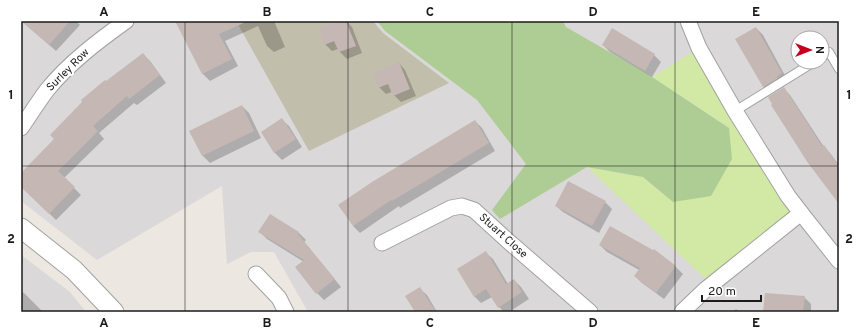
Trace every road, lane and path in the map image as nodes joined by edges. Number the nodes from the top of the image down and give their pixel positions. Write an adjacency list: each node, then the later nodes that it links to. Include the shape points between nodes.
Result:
1 (126, 21): 7 (street, Surley Row, via 71,65 47,90)
2 (688, 21): 6 (street, via 699,48)
3 (830, 54): 4 (lane)
4 (839, 69)
5 (801, 70): 6 (lane)
6 (735, 111): 8 (street)
7 (21, 128)
8 (801, 213): 11 (street); 16 (street, via 706,289)
9 (21, 228): 13 (street, via 74,270)
10 (382, 243): 15 (street, Stuart Close, via 451,208 462,206 474,210)
11 (839, 261)
12 (256, 274): 14 (street, via 279,298)
13 (114, 312)
14 (286, 312)
15 (590, 312)
16 (682, 312)

